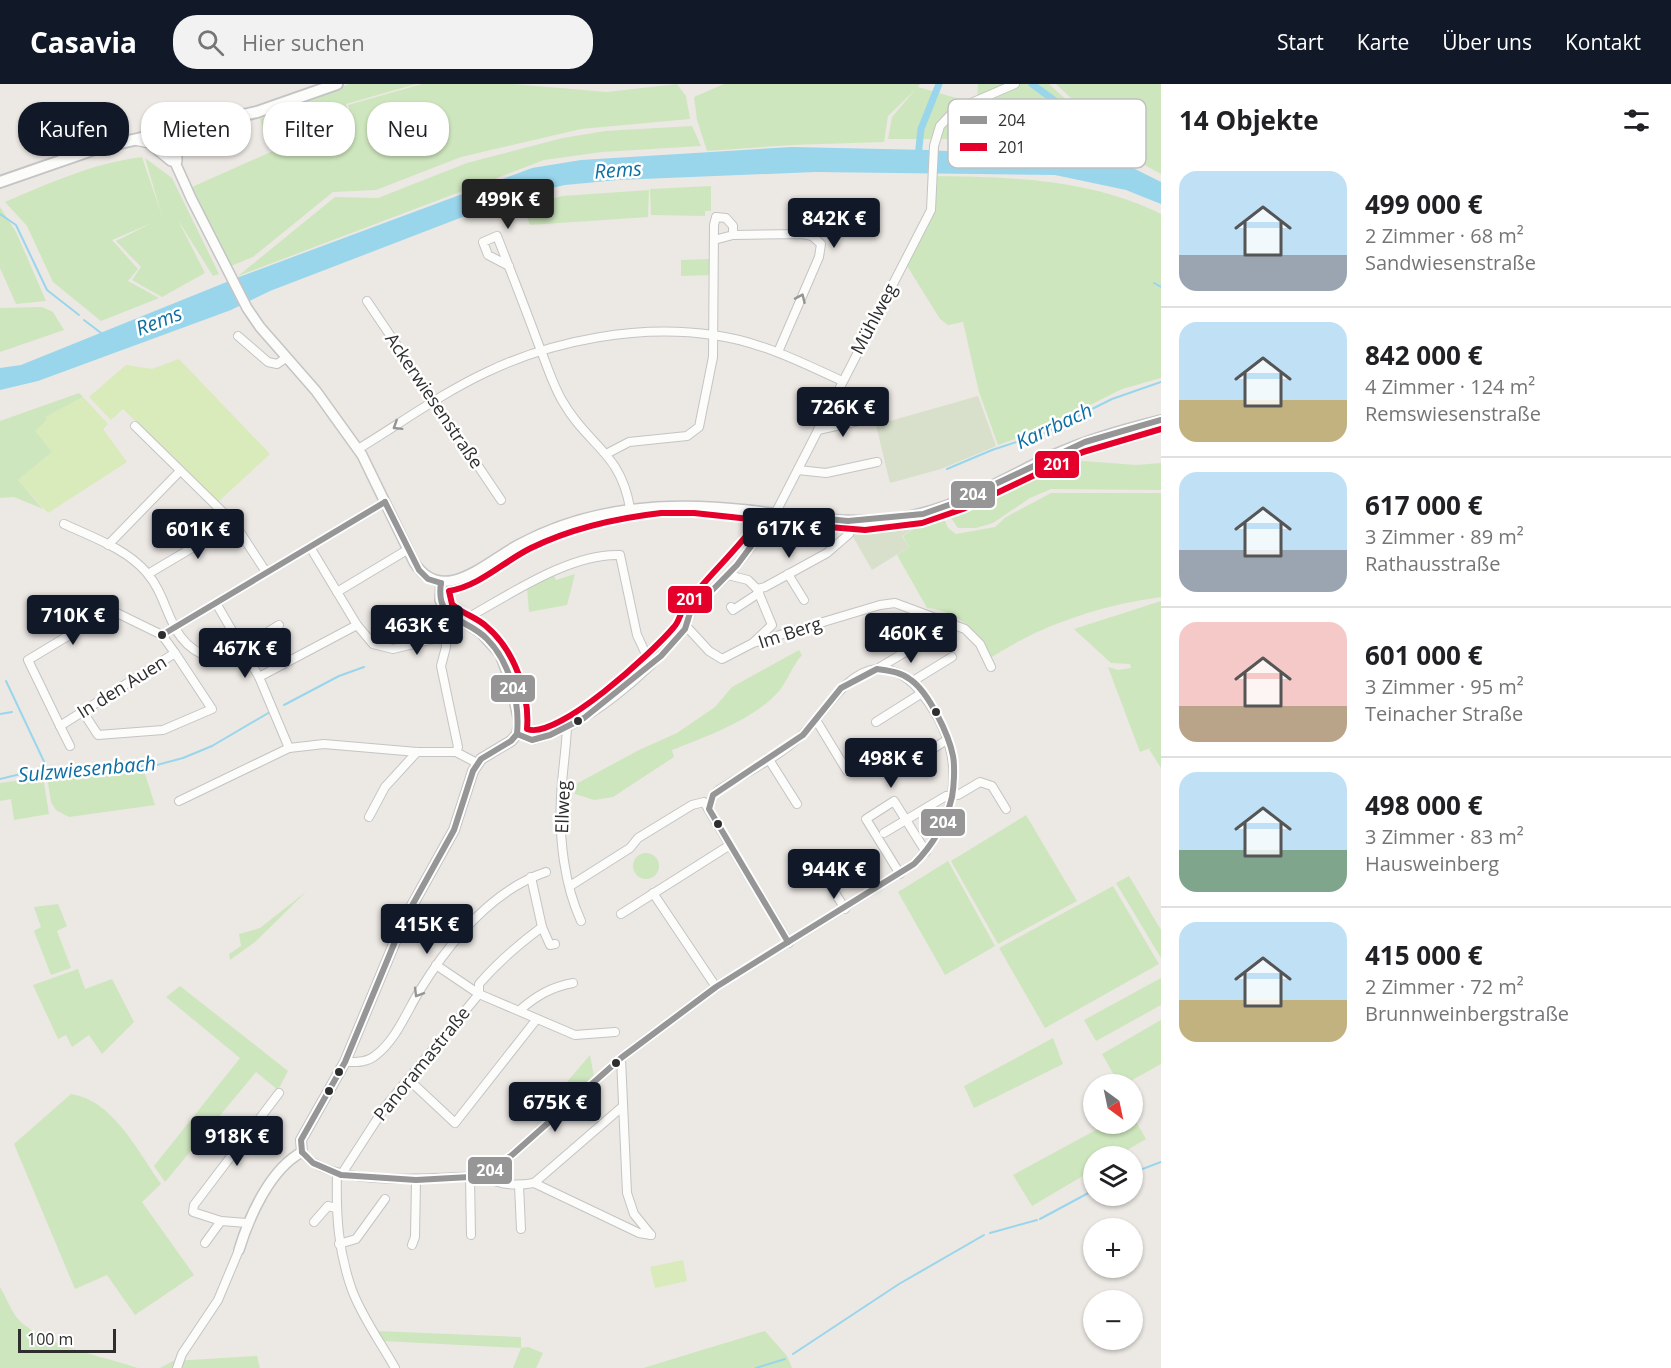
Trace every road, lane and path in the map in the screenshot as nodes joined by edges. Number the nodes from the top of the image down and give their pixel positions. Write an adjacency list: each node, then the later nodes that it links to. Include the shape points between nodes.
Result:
1 (337, 84): 4 (main road)
2 (1015, 84): 3 (street, Mühlweg)
3 (980, 99)
4 (251, 113)
5 (948, 116): 21 (street, Mühlweg, via 936,135 931,210)
6 (141, 137): 7 (main road)
7 (130, 140): 10 (street, via 149,143); 11 (main road)
8 (172, 156): 10 (street)
9 (177, 156): 10 (street)
10 (177, 166): 20 (street, via 247,308)
11 (0, 182)
12 (733, 235): 13 (street); 13 (street, via 730,220 716,217); 19 (street, one-way to 12, via 821,244 803,234)
13 (714, 240): 16 (street)
14 (509, 266): 18 (street)
15 (367, 301): 22 (street, Ackerwiesenstraße)
16 (713, 335): 18 (street, via 620,335); 19 (street); 28 (street, via 713,357 699,427 687,436 639,440)
17 (238, 336): 20 (street, via 268,362 277,364)
18 (541, 351): 22 (street, via 488,371); 28 (street, via 562,402)
19 (778, 352): 21 (street)
20 (286, 358): 27 (street, via 316,391)
21 (842, 381): 26 (street, Mühlweg)
22 (435, 402): 27 (street, one-way to 27); 32 (street, Ackerwiesenstraße)
23 (863, 420): 26 (street)
24 (1161, 420): 35 (street, via 1085,442 957,502 923,513 854,521)
25 (135, 426): 31 (street)
26 (818, 430): 30 (street, Mühlweg)
27 (358, 449): 33 (street)
28 (608, 453): 34 (street, via 627,489)
29 (878, 462): 30 (street, via 826,473)
30 (798, 470): 35 (street, Mühlweg)
31 (180, 471): 36 (street); 39 (street)
32 (501, 500)
33 (385, 502): 40 (street, In den Auen); 41 (street)
34 (630, 508): 35 (street, via 698,506); 46 (street, via 559,526 466,576)
35 (775, 514): 45 (street, Mühlweg)
36 (234, 523): 42 (street); 43 (street)
37 (64, 524): 39 (street)
38 (849, 534): 44 (street, via 827,554)
39 (108, 545): 43 (street)
40 (310, 546): 42 (street, In den Auen); 48 (street)
41 (407, 550): 46 (street, via 424,576); 48 (street)
42 (266, 572): 50 (street, In den Auen)
43 (148, 574): 56 (street)
44 (788, 574): 47 (street); 49 (street)
45 (728, 575): 47 (street, via 748,580); 55 (street, via 690,613)
46 (441, 583): 53 (street, via 442,606)
47 (758, 591): 51 (street, via 733,610); 59 (street, via 772,625)
48 (337, 592): 54 (street)
49 (804, 600)
50 (216, 603): 56 (street, In den Auen); 60 (street)
51 (731, 607)
52 (279, 624): 60 (street)
53 (466, 624): 64 (street, via 471,616 536,580 606,555 620,555 637,635); 75 (street, via 488,639 505,665 519,722)
54 (357, 625): 67 (street); 79 (street, via 376,646 388,648 446,636 441,666)
55 (686, 626): 59 (street, Im Berg, via 717,658 727,658); 64 (street)
56 (174, 628): 57 (street, In den Auen); 63 (street, via 196,653)
57 (162, 635): 61 (street, In den Auen); 73 (street, In den Auen, via 117,613 106,613 28,660)
58 (932, 636): 66 (street)
59 (753, 643): 65 (street, Im Berg, via 895,603 965,629 980,644)
60 (242, 648): 67 (street)
61 (175, 653): 70 (street, In den Auen); 70 (street, via 212,709 163,730 98,735)
62 (952, 657): 68 (street)
63 (211, 658)
64 (651, 665): 74 (street)
65 (991, 667)
66 (877, 669): 68 (street, via 897,672); 71 (street, via 842,688)
67 (259, 677): 78 (street)
68 (913, 681): 69 (street)
69 (922, 693): 72 (street); 76 (street)
70 (83, 712): 73 (street, In den Auen)
71 (816, 720): 81 (street, via 803,735); 84 (street)
72 (876, 722)
73 (60, 726): 77 (street)
74 (567, 728): 75 (street, via 532,740); 99 (street, Ellweg, via 561,823)
75 (517, 734): 83 (street)
76 (948, 739): 82 (street); 85 (street, via 953,756)
77 (70, 746)
78 (289, 747): 80 (street, via 324,744); 86 (street)
79 (456, 752): 80 (street); 83 (street)
80 (417, 753): 90 (street, via 385,787)
81 (768, 758): 87 (street); 88 (street, via 713,795)
82 (919, 758)
83 (477, 763): 115 (street, via 454,830 404,920)
84 (848, 771)
85 (952, 796): 89 (street, via 980,782 986,783); 91 (street); 94 (street, via 942,825)
86 (179, 801)
87 (797, 804)
88 (709, 809): 93 (street); 99 (street, via 704,802 692,805)
89 (1006, 809)
90 (369, 817)
91 (906, 820): 92 (street); 94 (street); 97 (street, via 894,801 866,819)
92 (885, 833)
93 (730, 845): 100 (street); 105 (street)
94 (926, 852): 97 (street)
95 (816, 862): 101 (street)
96 (546, 872): 98 (street)
97 (900, 874): 101 (street)
98 (531, 877): 104 (street); 107 (street, via 480,915)
99 (570, 886): 103 (street, Ellweg)
100 (653, 893): 102 (street); 109 (street)
101 (845, 909): 105 (street)
102 (621, 914)
103 (581, 921)
104 (542, 927): 106 (street, via 550,945); 110 (street, Panoramastraße, via 491,970 478,984)
105 (789, 943): 109 (street)
106 (555, 944)
107 (435, 965): 110 (street); 115 (street, one-way to 115, via 376,1056 363,1062)
108 (573, 983): 111 (street, via 537,996)
109 (716, 987): 114 (street)
110 (479, 994): 111 (street); 116 (street, Panoramastraße)
111 (519, 1010): 112 (street)
112 (536, 1020): 113 (street, via 575,1035); 116 (street, via 454,1123)
113 (615, 1032)
114 (621, 1058): 118 (street); 121 (street, via 512,1155 489,1171)
115 (345, 1062): 119 (street, via 301,1140)
116 (408, 1079): 120 (street, Panoramastraße)
117 (279, 1093): 128 (street, via 194,1205 193,1212)
118 (622, 1107): 123 (street); 127 (street, via 626,1184)
119 (302, 1152): 120 (street, via 313,1163); 130 (street, via 292,1157 277,1176)
120 (339, 1175): 122 (street); 126 (street)
121 (470, 1177): 122 (street); 124 (street, via 484,1176); 133 (street)
122 (416, 1180): 136 (street)
123 (534, 1183): 124 (street); 132 (street)
124 (519, 1185): 131 (street)
125 (385, 1199): 135 (street, via 356,1239)
126 (336, 1208): 129 (street, via 328,1206); 135 (street)
127 (636, 1217): 132 (street); 132 (street, via 651,1235)
128 (221, 1221): 130 (street); 134 (street)
129 (314, 1222)
130 (247, 1223): 137 (street)
131 (521, 1229)
132 (633, 1230)
133 (471, 1235)
134 (205, 1243)
135 (339, 1244): 139 (street, via 353,1292)
136 (412, 1245)
137 (239, 1250): 138 (street, via 218,1300)
138 (177, 1368)
139 (395, 1368)

